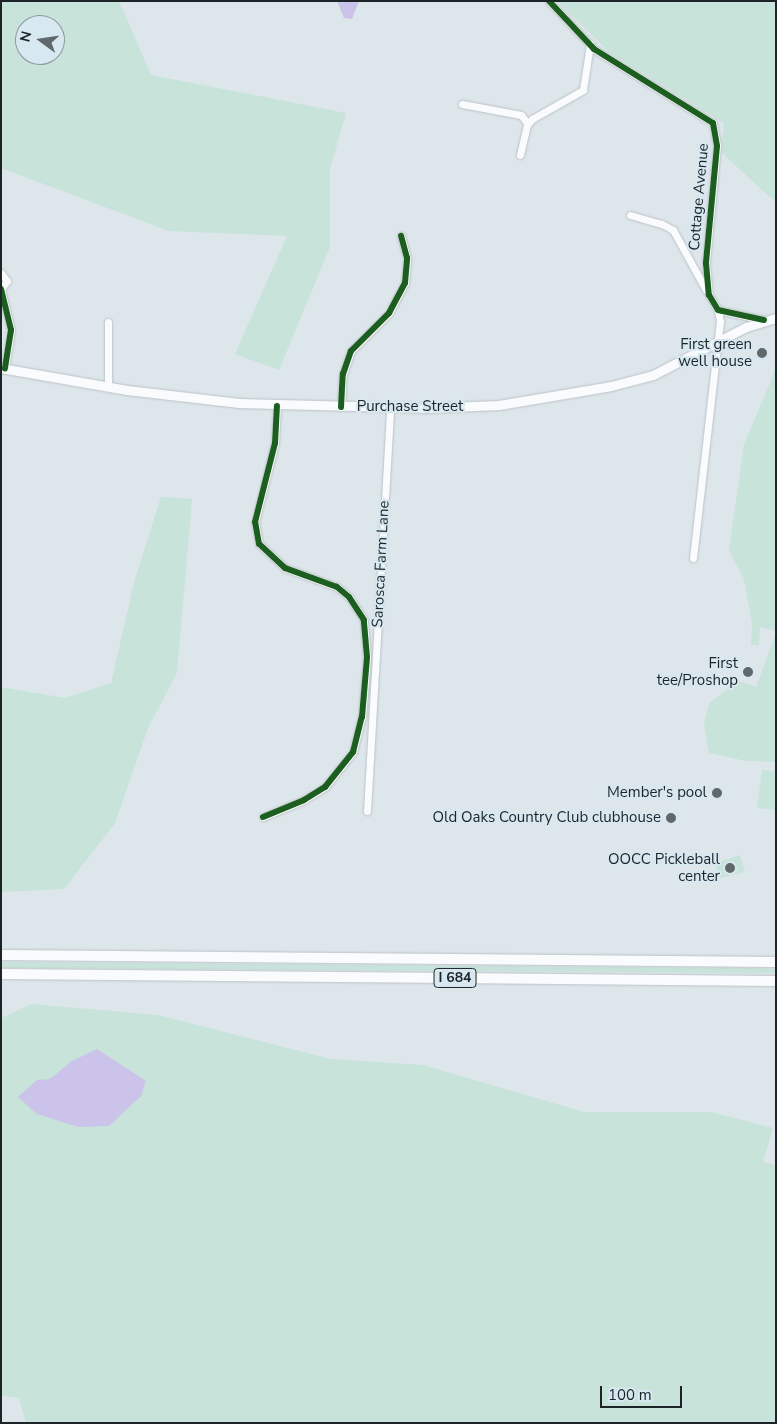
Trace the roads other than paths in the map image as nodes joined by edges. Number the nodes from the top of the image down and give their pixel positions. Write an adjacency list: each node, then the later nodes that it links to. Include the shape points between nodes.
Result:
1 (549, 1): 2 (street, Cottage Avenue)
2 (590, 44): 4 (street, via 583,90); 10 (street, Cottage Avenue, via 713,123 717,146 706,263)
3 (462, 104): 4 (street, via 521,116)
4 (528, 124): 5 (street)
5 (520, 155)
6 (630, 215): 10 (street, via 673,230)
7 (401, 236): 19 (street, via 407,258 405,283 388,312 351,351 343,374)
8 (1, 273): 9 (street, via 7,281)
9 (1, 289): 16 (street, via 11,330)
10 (709, 295): 11 (street, Cottage Avenue)
11 (718, 310): 13 (street); 15 (street, via 720,322)
12 (776, 318): 13 (main road, Purchase Street)
13 (764, 320): 15 (main road, Purchase Street)
14 (108, 322): 17 (street)
15 (715, 344): 20 (main road, Purchase Street, via 652,375 612,386 517,404); 21 (street)
16 (3, 368): 17 (main road, Purchase Street)
17 (108, 387): 18 (main road, Purchase Street)
18 (277, 406): 19 (main road, Purchase Street); 23 (street, via 275,443 255,522 259,544 285,568 337,587 349,597 364,620 367,657 362,717 353,752 325,787 304,800)
19 (341, 406): 20 (main road, Purchase Street)
20 (390, 408): 22 (street, Sarosca Farm Lane)
21 (693, 558)
22 (367, 811)
23 (262, 817)
24 (1, 955): 25 (highway, I 684)
25 (776, 962)
26 (1, 974): 27 (highway, I 684)
27 (776, 981)

